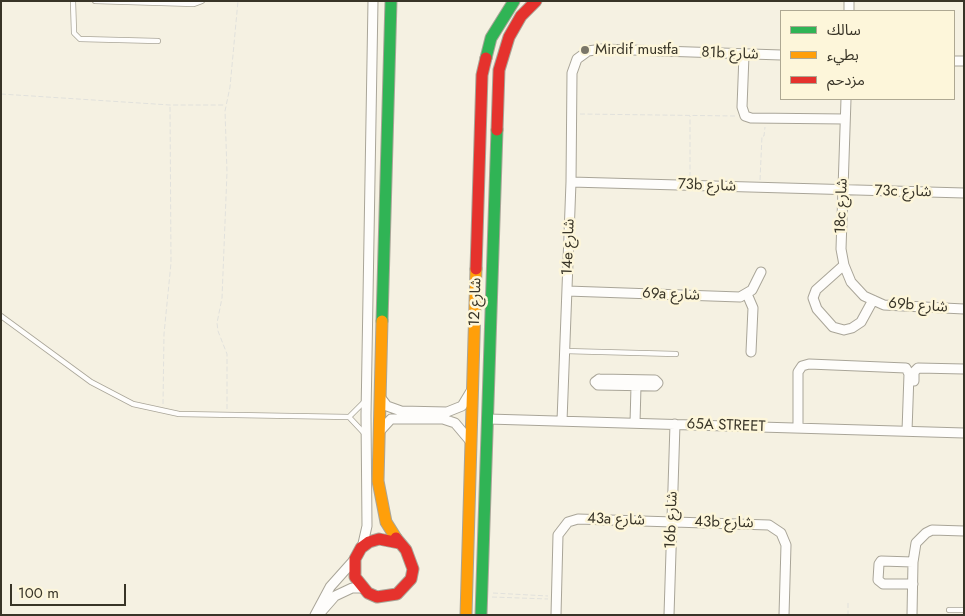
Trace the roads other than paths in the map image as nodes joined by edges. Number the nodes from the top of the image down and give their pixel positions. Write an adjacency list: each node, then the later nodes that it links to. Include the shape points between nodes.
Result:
1 (73, 1): 10 (lane, via 74,33 80,39)
2 (94, 1): 3 (lane, via 197,4)
3 (202, 1)
4 (373, 1): 9 (street)
5 (379, 1): 9 (street)
6 (390, 1): 36 (street)
7 (514, 1): 19 (street, شارع 12, via 495,29 483,66)
8 (536, 1): 20 (street, شارع 12, via 514,26 500,59)
9 (374, 33): 37 (street)
10 (158, 42)
11 (744, 55): 12 (street, 81b شارع); 13 (street, 81b شارع, via 595,49 582,54); 15 (street, via 742,106 745,116)
12 (780, 56)
13 (572, 73): 16 (street, 14e شارع)
14 (846, 100): 15 (street, 18c شارع)
15 (845, 120): 17 (street, 18c شارع)
16 (571, 182): 17 (street, 73b شارع); 23 (street, 14e شارع)
17 (843, 191): 18 (street, 73c شارع); 21 (street, 18c شارع, via 841,249)
18 (964, 194)
19 (478, 217): 20 (street, via 484,231 485,259); 26 (street, شارع 12)
20 (492, 263): 32 (street, شارع 12)
21 (844, 265): 25 (street, 18c شارع, via 851,282 864,296); 25 (street, via 816,290 813,298 817,309 833,327 848,330 864,318)
22 (761, 272): 24 (street)
23 (567, 291): 24 (street, 69a شارع, via 736,297); 29 (street, 14e شارع)
24 (747, 294): 30 (street, via 753,308)
25 (873, 300): 27 (street, 69b شارع, via 891,306)
26 (476, 304): 32 (street, via 483,308 483,346); 34 (street, شارع 12)
27 (964, 309)
28 (1, 316): 38 (lane, via 104,391 133,404 163,412 226,416)
29 (565, 351): 31 (lane); 40 (street, 14e شارع)
30 (751, 352)
31 (676, 354)
32 (488, 365): 39 (street, شارع 12)
33 (964, 369): 45 (street, via 915,370)
34 (473, 384): 36 (street, via 466,402 447,412 393,409); 48 (street, شارع 12)
35 (636, 386): 35 (street, via 655,386 658,383 655,380 618,379 595,382 598,385); 41 (street)
36 (380, 397): 44 (street)
37 (366, 399): 38 (lane); 47 (street)
38 (349, 417): 47 (lane, via 360,426)
39 (488, 419): 40 (street, 65A STREET); 62 (street, شارع 12)
40 (562, 421): 41 (street, 65A STREET)
41 (635, 423): 42 (street, 65A STREET)
42 (674, 424): 43 (street, 65A STREET); 49 (street, 16b شارع)
43 (798, 428): 45 (street, 65A STREET); 45 (street, via 800,368 807,364 908,369)
44 (379, 431): 48 (street, via 391,419 443,419 462,428); 51 (street, via 379,495 386,522)
45 (910, 431): 46 (street, 65A STREET)
46 (964, 433)
47 (366, 437): 52 (street, via 367,526)
48 (471, 443): 61 (street, شارع 12)
49 (672, 522): 63 (street, 43a شارع, via 578,519 568,522 558,535); 64 (street, 16b شارع); 65 (street, 43b شارع, via 763,524 776,528 786,545)
50 (964, 531): 54 (street, via 932,530 926,533 916,543)
51 (399, 543): 52 (street, via 379,539); 56 (street, via 406,550 413,569 405,587 388,597 377,596)
52 (361, 548): 53 (street)
53 (355, 560): 56 (street, via 355,577); 59 (street, via 330,587)
54 (914, 562): 55 (street); 55 (street, via 881,561 878,580 883,584)
55 (913, 584): 66 (street)
56 (362, 588): 60 (street, via 352,588 335,596)
57 (949, 610): 58 (lane)
58 (964, 610)
59 (315, 615)
60 (320, 615)
61 (466, 615)
62 (481, 615)
63 (556, 615)
64 (669, 615)
65 (784, 615)
66 (912, 615)

